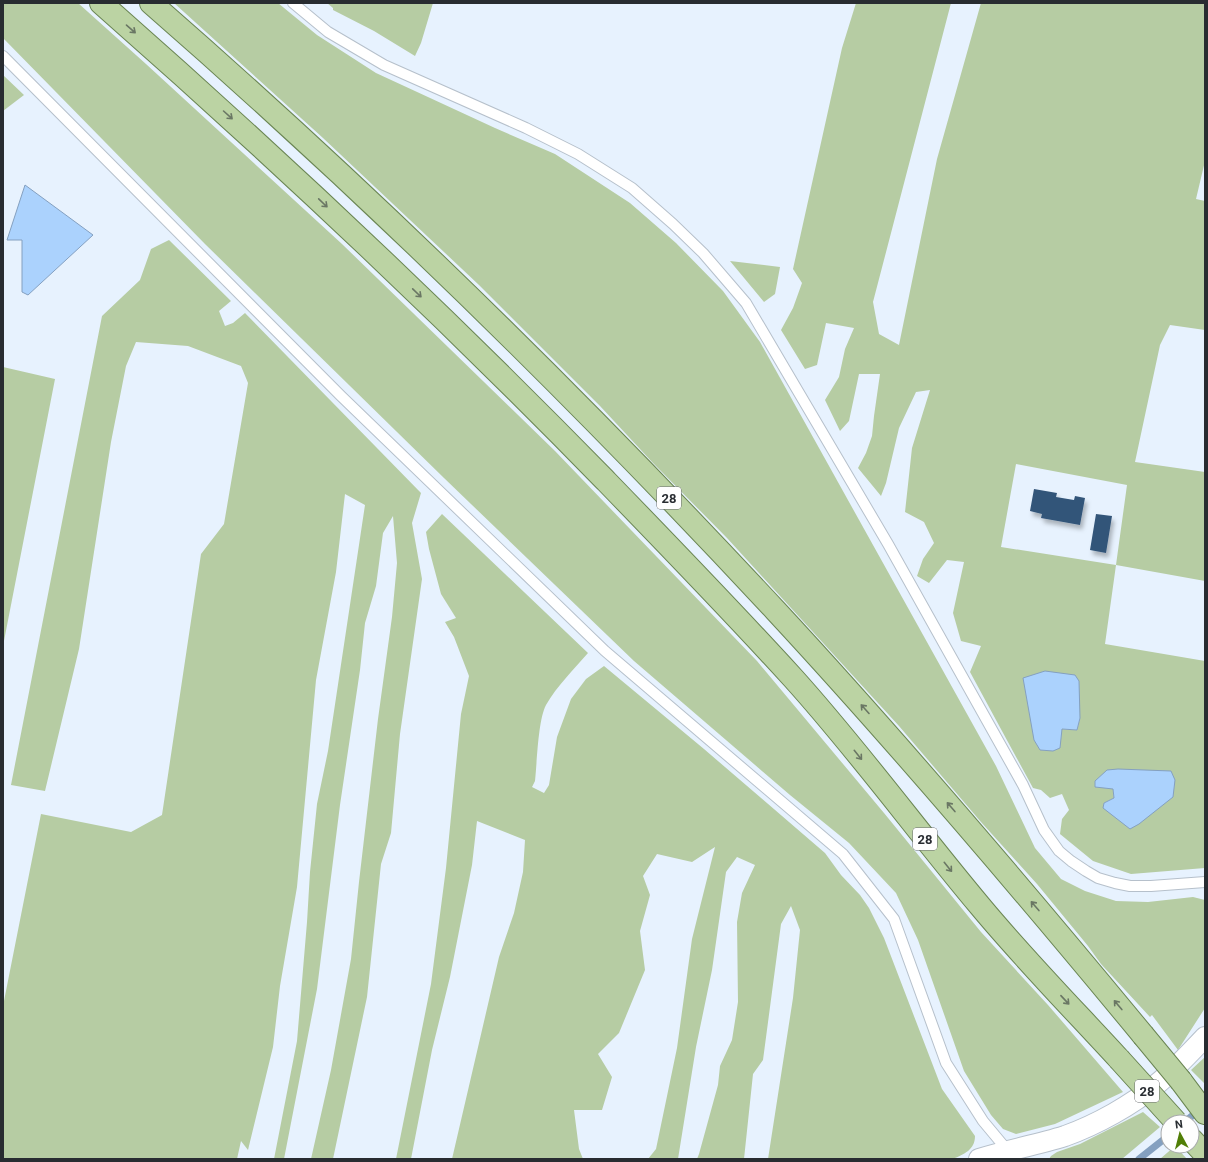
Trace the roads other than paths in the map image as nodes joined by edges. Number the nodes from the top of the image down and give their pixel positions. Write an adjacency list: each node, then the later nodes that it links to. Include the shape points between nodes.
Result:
1 (101, 3): 8 (main road, 28, one-way to 8, bridge, via 319,199 477,351 643,519 819,708 994,923)
2 (151, 3): 7 (main road, 28, one-way to 2, bridge, via 1051,924 890,737 775,610 552,378 303,139)
3 (293, 3): 5 (lane, via 328,32 384,65 578,154 632,188 673,224 703,253 746,303 888,544 1022,785 1044,830 1059,851 1098,878 1115,883 1151,886)
4 (3, 56): 9 (lane, via 341,396 605,651 843,854 894,919 946,1063 983,1121)
5 (1205, 882)
6 (1205, 1037): 9 (street, via 1157,1084 1136,1100 1066,1135)
7 (1205, 1113)
8 (1169, 1114)
9 (1011, 1155): 10 (street)
10 (979, 1159)

